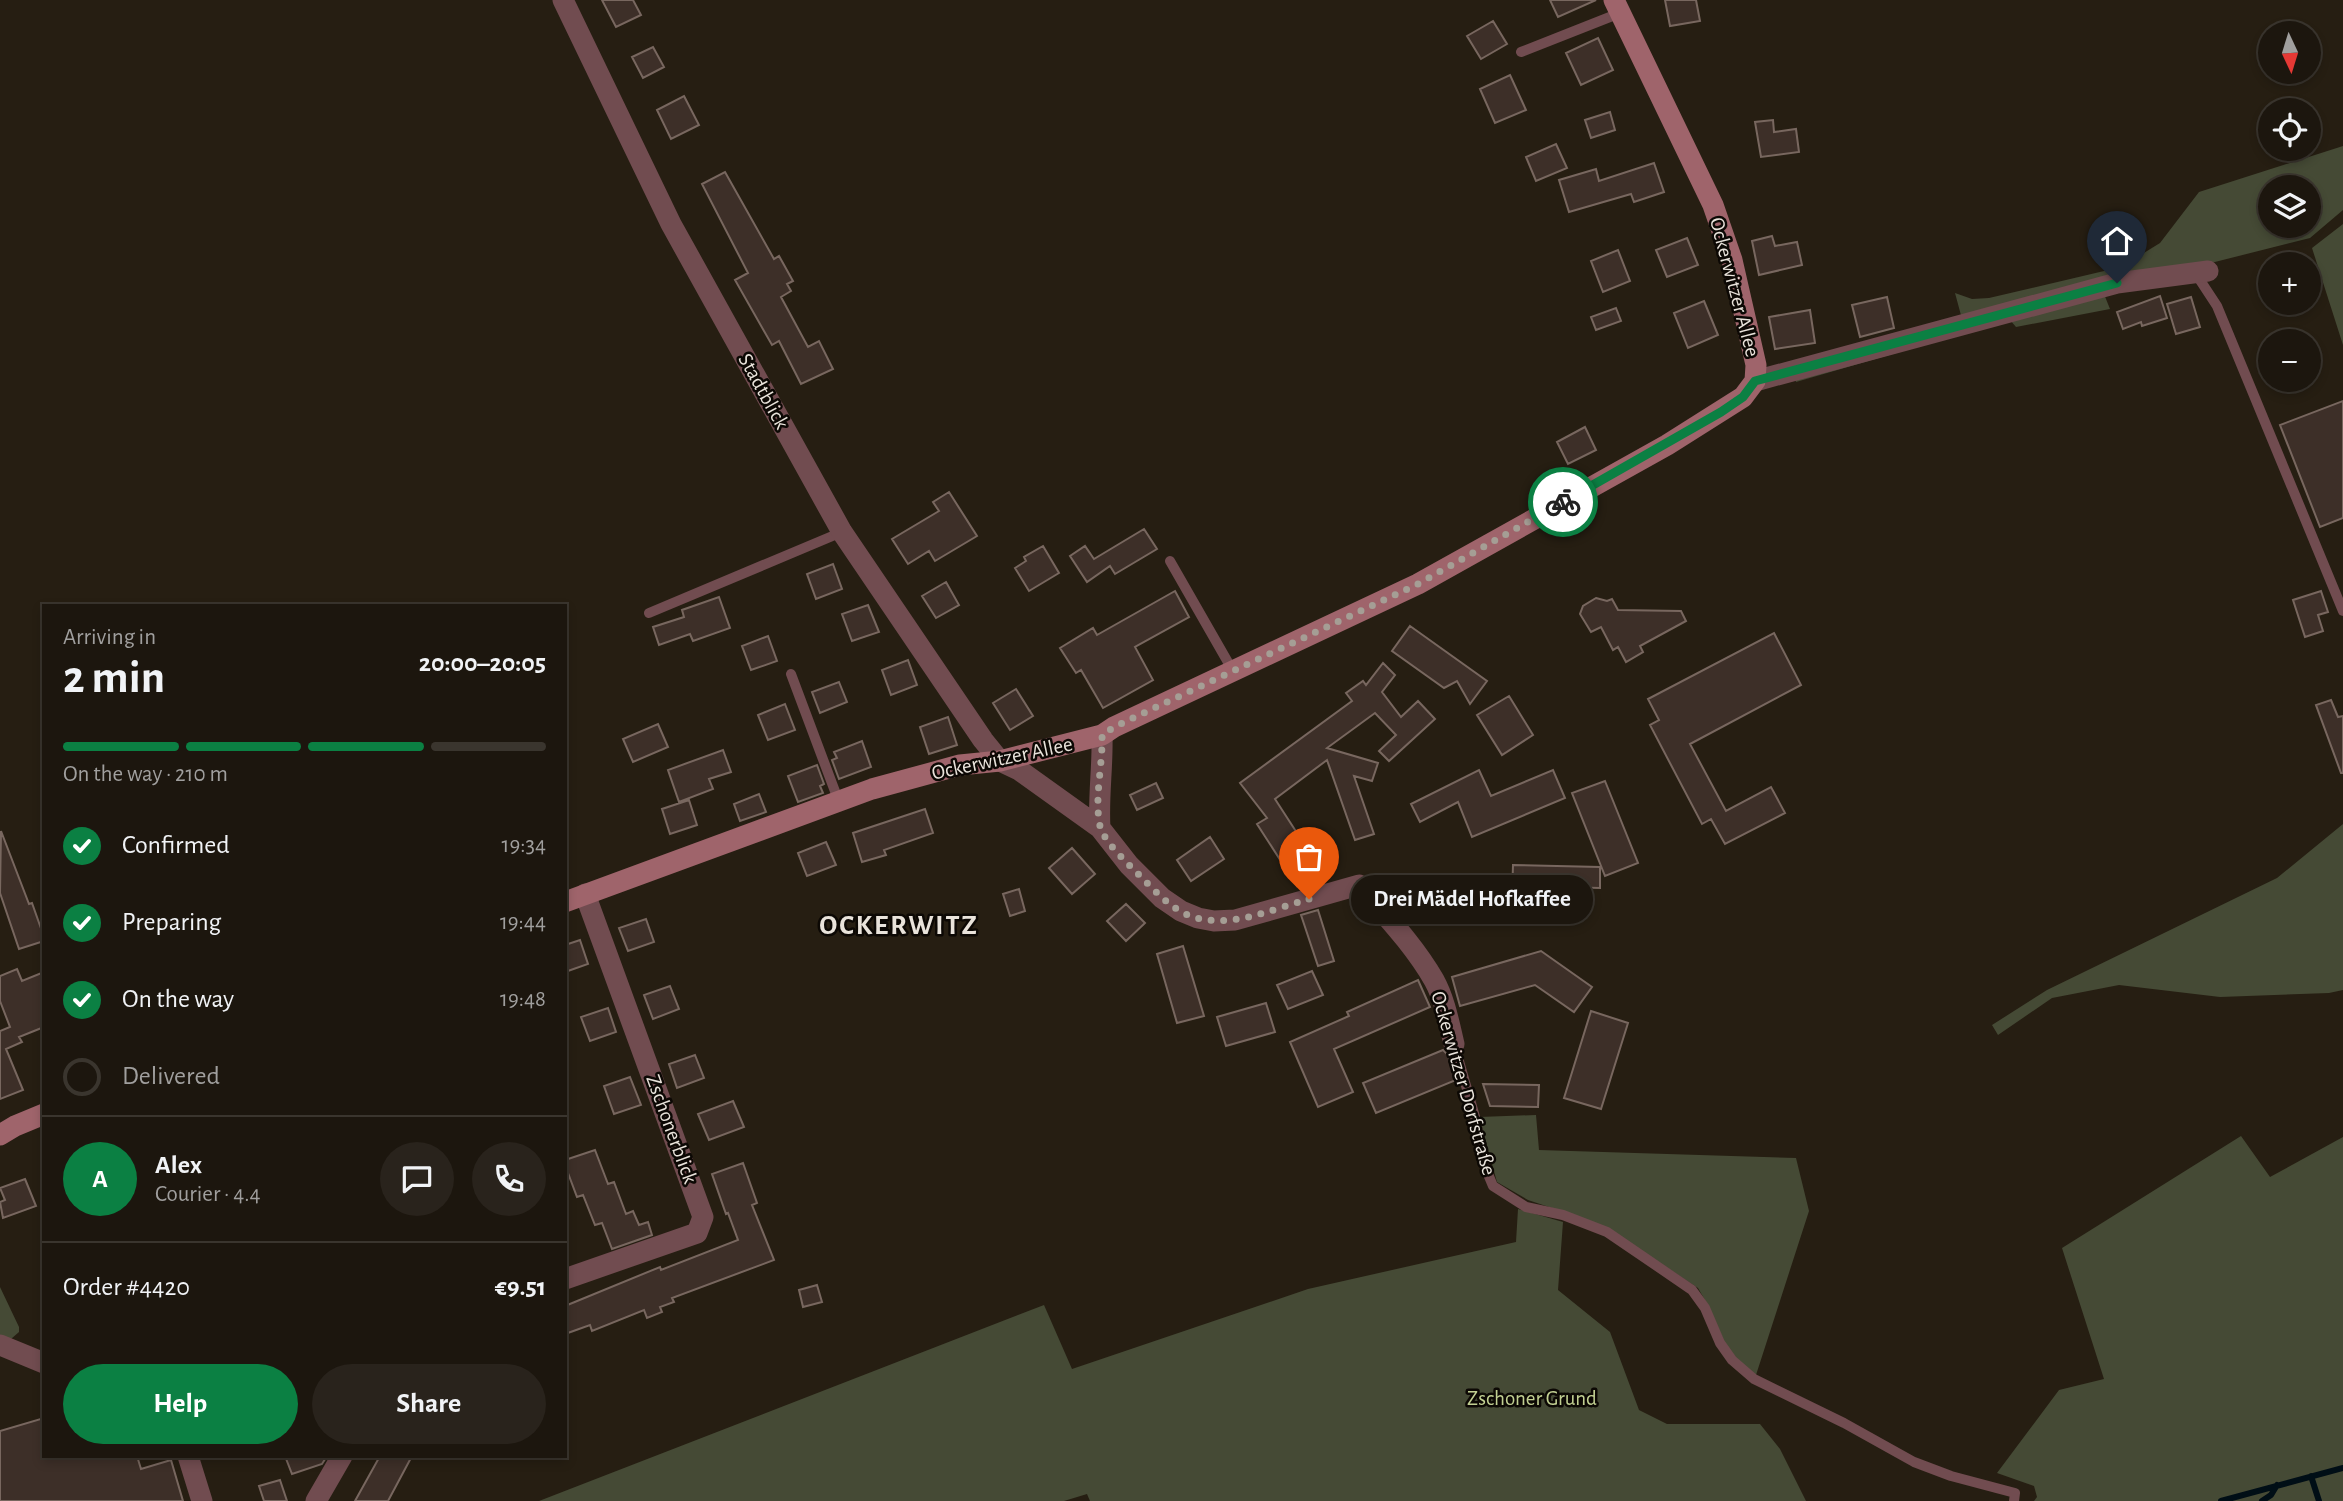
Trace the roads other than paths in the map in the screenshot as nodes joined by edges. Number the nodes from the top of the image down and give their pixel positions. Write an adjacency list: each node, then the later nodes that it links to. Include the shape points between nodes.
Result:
1 (562, 0): 6 (street, Stadtblick, via 671,224)
2 (1617, 7): 3 (lane); 5 (street, Ockerwitzer Allee, via 1713,205 1748,326)
3 (1521, 52)
4 (2202, 272): 5 (street, via 2117,283); 8 (lane)
5 (1755, 381): 10 (street, Ockerwitzer Allee, via 1743,397 1677,439 1418,584)
6 (842, 532): 9 (lane); 13 (street, Stadtblick)
7 (1170, 561): 10 (lane)
8 (2343, 611)
9 (649, 613)
10 (1233, 671): 12 (street, Ockerwitzer Allee)
11 (791, 674): 14 (lane)
12 (1102, 735): 13 (street, Ockerwitzer Allee); 15 (street)
13 (1000, 761): 14 (street, Ockerwitzer Allee, via 960,765); 15 (street, Ockerwitzer Dorfstraße)
14 (838, 802): 16 (street, Ockerwitzer Allee)
15 (1100, 828): 17 (street, Ockerwitzer Dorfstraße, via 1162,898 1198,918 1235,920 1359,885 1435,981)
16 (575, 898): 20 (street, Zschonerblick, via 703,1217 697,1233)
17 (1454, 1044): 27 (lane, Ockerwitzer Dorfstraße, via 1493,1186 1526,1207 1607,1232 1692,1290 1720,1343 1754,1378 1914,1462 2015,1493)
18 (42, 1115): 19 (street)
19 (0, 1135)
20 (567, 1278)
21 (0, 1345): 22 (street)
22 (42, 1362)
23 (189, 1458): 25 (street)
24 (341, 1458): 26 (street)
25 (202, 1501)
26 (316, 1501)
27 (2014, 1501)

